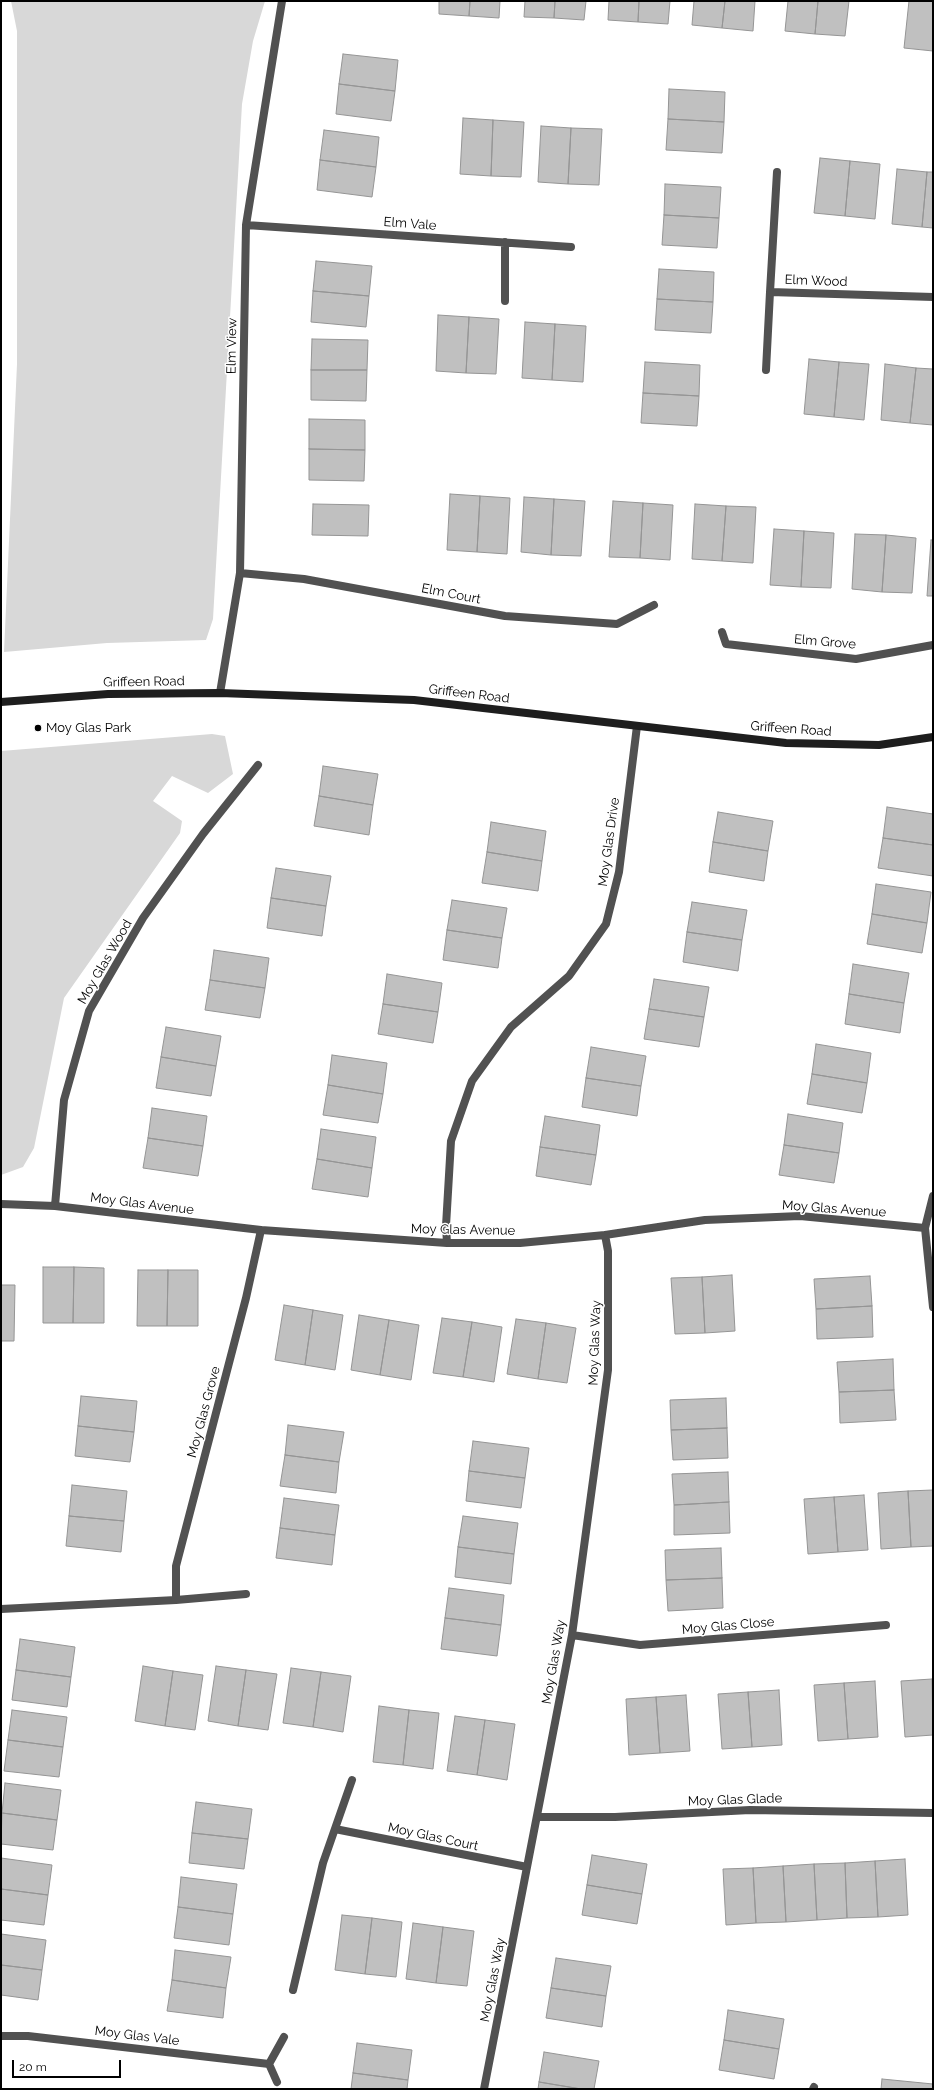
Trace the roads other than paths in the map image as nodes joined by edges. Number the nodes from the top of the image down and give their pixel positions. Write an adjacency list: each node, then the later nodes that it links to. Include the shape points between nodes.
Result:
1 (282, 1): 3 (street, Elm View)
2 (778, 172): 6 (street, Elm Wood)
3 (246, 225): 4 (street, Elm Vale); 10 (street, Elm View)
4 (505, 242): 5 (street, Elm Vale); 8 (street)
5 (571, 247)
6 (770, 292): 7 (street, Elm Wood); 9 (street)
7 (933, 296)
8 (505, 301)
9 (766, 370)
10 (240, 573): 11 (street, Elm Court, via 304,579 513,617 617,624); 14 (street, Elm View)
11 (654, 604)
12 (722, 632): 13 (street, Elm Grove, via 726,644 856,659)
13 (933, 645)
14 (220, 693): 15 (street, Griffeen Road, via 108,694); 16 (street, Griffeen Road, via 414,700)
15 (1, 702)
16 (637, 726): 17 (street, Griffeen Road, via 786,743 880,745); 25 (street, Moy Glas Drive, via 619,872 606,924 569,976 511,1027 472,1081 451,1141)
17 (933, 737)
18 (258, 765): 21 (street, Moy Glas Wood, via 203,834 143,918 89,1011 64,1100)
19 (933, 1196): 22 (street)
20 (1, 1204): 21 (street, Moy Glas Avenue)
21 (55, 1206): 23 (street, Moy Glas Avenue)
22 (925, 1228): 24 (street, Moy Glas Avenue, via 800,1216 705,1220); 26 (street)
23 (261, 1230): 25 (street, Moy Glas Avenue); 28 (street, Moy Glas Grove, via 246,1298 176,1566)
24 (605, 1236): 25 (street, Moy Glas Avenue, via 520,1243); 31 (street, Moy Glas Way, via 608,1252 608,1370)
25 (447, 1243)
26 (933, 1307)
27 (246, 1594): 28 (street)
28 (176, 1600): 29 (street)
29 (1, 1609)
30 (886, 1625): 31 (street, Moy Glas Close, via 640,1645)
31 (572, 1635): 34 (street, Moy Glas Way)
32 (352, 1780): 35 (street)
33 (933, 1813): 34 (street, Moy Glas Glade, via 750,1810 615,1817)
34 (537, 1816): 36 (street, Moy Glas Way)
35 (335, 1829): 36 (street, Moy Glas Court); 37 (street, via 323,1863)
36 (527, 1867): 42 (street, Moy Glas Way)
37 (293, 1990)
38 (1, 2036): 40 (street, Moy Glas Vale, via 28,2036)
39 (284, 2037): 40 (street)
40 (269, 2064): 41 (street)
41 (277, 2082)
42 (484, 2089)

